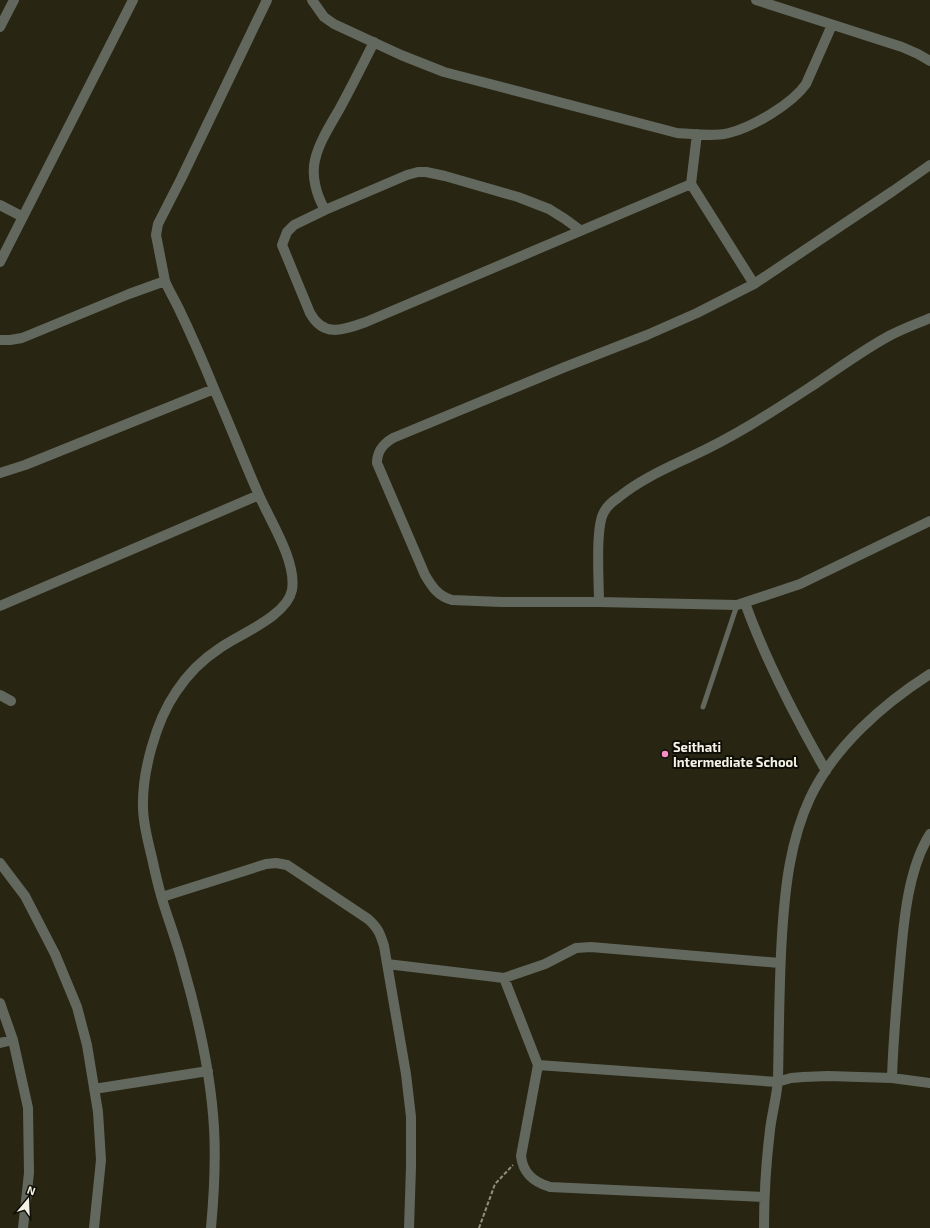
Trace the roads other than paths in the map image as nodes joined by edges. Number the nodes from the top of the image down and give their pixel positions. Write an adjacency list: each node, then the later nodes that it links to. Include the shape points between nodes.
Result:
1 (14, 0): 7 (street)
2 (134, 0): 15 (street)
3 (267, 0): 18 (street, via 158,224 156,235)
4 (312, 0): 8 (street, via 324,17 334,24)
5 (756, 0): 6 (street)
6 (832, 25): 9 (street, via 902,47); 10 (street, via 806,84 792,99 751,125 729,133)
7 (0, 27)
8 (374, 42): 10 (street, via 444,72 677,133); 14 (street, via 321,142 315,161 314,175 318,197)
9 (930, 61)
10 (697, 134): 12 (street)
11 (930, 165): 19 (street)
12 (691, 184): 16 (street); 19 (street)
13 (0, 205): 15 (street)
14 (325, 210): 16 (street, via 407,175 426,172 534,203 549,209); 16 (street, via 294,225 287,232 282,246 314,320 324,328 337,330 366,322)
15 (23, 217): 17 (street)
16 (580, 230)
17 (0, 262)
18 (165, 281): 21 (street, via 22,338); 22 (street)
19 (754, 284): 26 (street, via 647,335 393,438 380,450 377,457 380,473 424,575 440,595 452,600 466,601)
20 (930, 318): 26 (street, via 889,336 735,435 652,475 612,503 600,521)
21 (0, 340)
22 (214, 389): 23 (street); 24 (street)
23 (0, 473)
24 (258, 495): 28 (street); 36 (street, via 289,562 293,577 292,593 285,605 272,617 219,649 196,668 184,681 166,709 149,754 142,806)
25 (930, 521): 27 (street, via 800,584)
26 (599, 602): 27 (street)
27 (741, 604): 32 (lane); 33 (street)
28 (0, 606)
29 (930, 674): 33 (street, via 875,714)
30 (0, 695): 31 (street)
31 (11, 701)
32 (703, 707)
33 (826, 770): 37 (street, via 810,797 789,867 784,898)
34 (930, 834): 45 (street, via 917,861 908,899)
35 (0, 863): 48 (street, via 24,896 58,961 77,1007 88,1045)
36 (162, 897): 38 (street, via 266,864 287,865 376,926); 44 (street, via 192,996)
37 (780, 963): 39 (street, via 591,947 576,948 545,964); 46 (street)
38 (387, 964): 39 (street); 53 (street, via 411,1117)
39 (504, 978): 43 (street)
40 (0, 1003): 41 (street)
41 (14, 1040): 42 (street); 50 (street, via 29,1124 29,1173)
42 (0, 1043)
43 (538, 1065): 46 (street); 49 (street, via 521,1156 525,1171 539,1184 550,1187)
44 (208, 1070): 48 (street); 52 (street, via 214,1129)
45 (892, 1078): 46 (street, via 803,1077); 47 (street)
46 (778, 1082): 49 (street, via 770,1131)
47 (930, 1083)
48 (94, 1090): 51 (street, via 101,1160)
49 (764, 1197): 54 (street)
50 (23, 1228)
51 (94, 1228)
52 (211, 1228)
53 (409, 1228)
54 (764, 1228)

